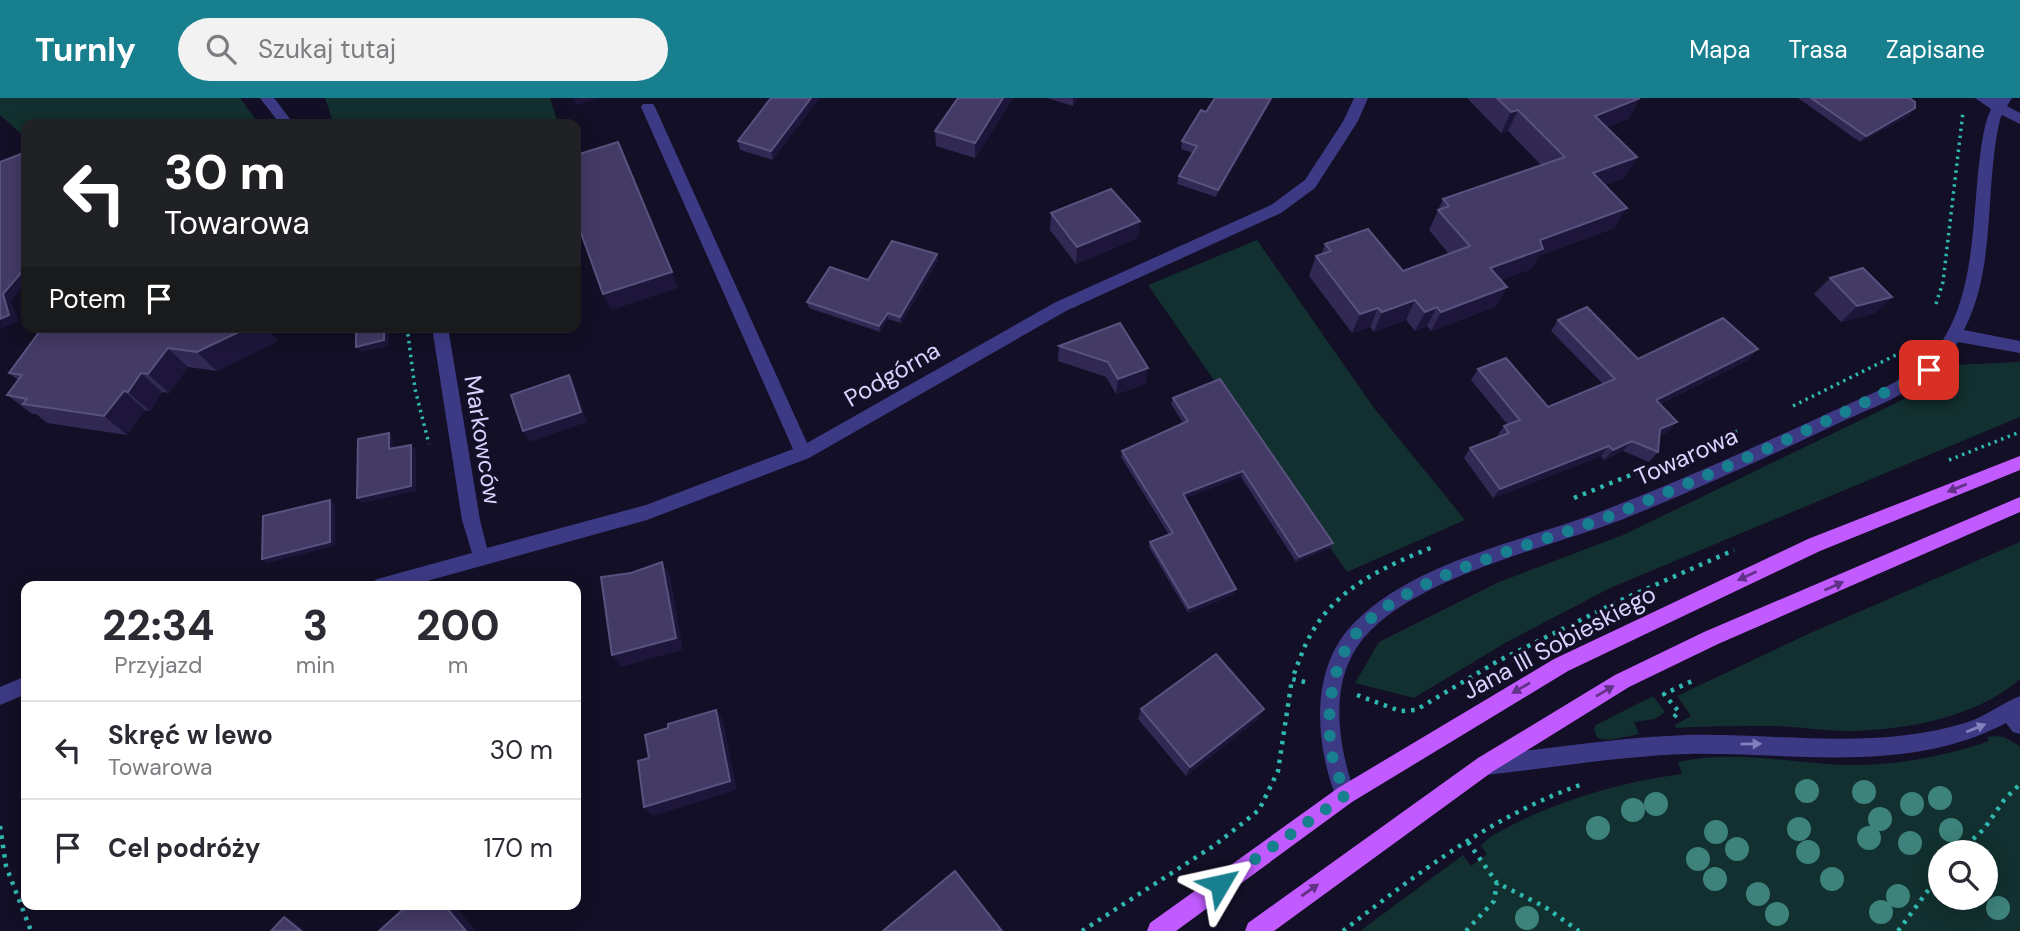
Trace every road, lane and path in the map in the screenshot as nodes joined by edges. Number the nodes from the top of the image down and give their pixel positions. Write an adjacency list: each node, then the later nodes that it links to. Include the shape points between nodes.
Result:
1 (267, 98): 6 (street)
2 (1361, 98): 14 (street, Podgórna, via 1310,184 1276,209 1060,307)
3 (1994, 101): 7 (street); 11 (street, Towarowa, via 1972,281)
4 (1963, 102): 8 (path, via 1943,282)
5 (648, 107): 14 (street)
6 (283, 119)
7 (2020, 119)
8 (1935, 308)
9 (408, 333): 13 (path)
10 (441, 333): 17 (street, Markowców, via 471,520)
11 (1955, 335): 12 (street); 28 (street, Towarowa, via 1929,370 1853,410 1614,515 1460,570 1381,610 1359,629 1344,651 1332,688 1332,756)
12 (2020, 346)
13 (415, 389)
14 (803, 453): 17 (street, Podgórna, via 647,512)
15 (2020, 463): 28 (main road, Jana III Sobieskiego, one-way to 28, via 1814,545 1632,629 1561,665)
16 (2020, 504): 25 (main road, one-way to 16, via 1622,681)
17 (483, 558): 18 (street, Podgórna)
18 (399, 581)
19 (1292, 679): 37 (path, via 1278,771 1259,810 1215,845)
20 (21, 687): 22 (street)
21 (1664, 694): 24 (path, via 1679,712 1666,724 1648,726)
22 (0, 696)
23 (2016, 714): 24 (street, one-way to 23, via 1764,744 1832,749 1917,744)
24 (1659, 748): 25 (street)
25 (1485, 765): 39 (main road, one-way to 25)
26 (1586, 784): 31 (path, via 1513,814)
27 (2020, 784): 30 (path)
28 (1346, 795): 38 (main road, Jana III Sobieskiego)
29 (0, 826): 34 (path, via 6,866)
30 (1973, 840)
31 (1468, 842): 32 (path); 40 (path)
32 (1497, 883): 41 (path, via 1494,901); 42 (path, via 1545,907)
33 (1928, 891): 43 (path)
34 (21, 905)
35 (23, 910): 36 (path)
36 (31, 931)
37 (1082, 931)
38 (1158, 931)
39 (1256, 931)
40 (1343, 931)
41 (1466, 931)
42 (1579, 931)
43 (1898, 931)

